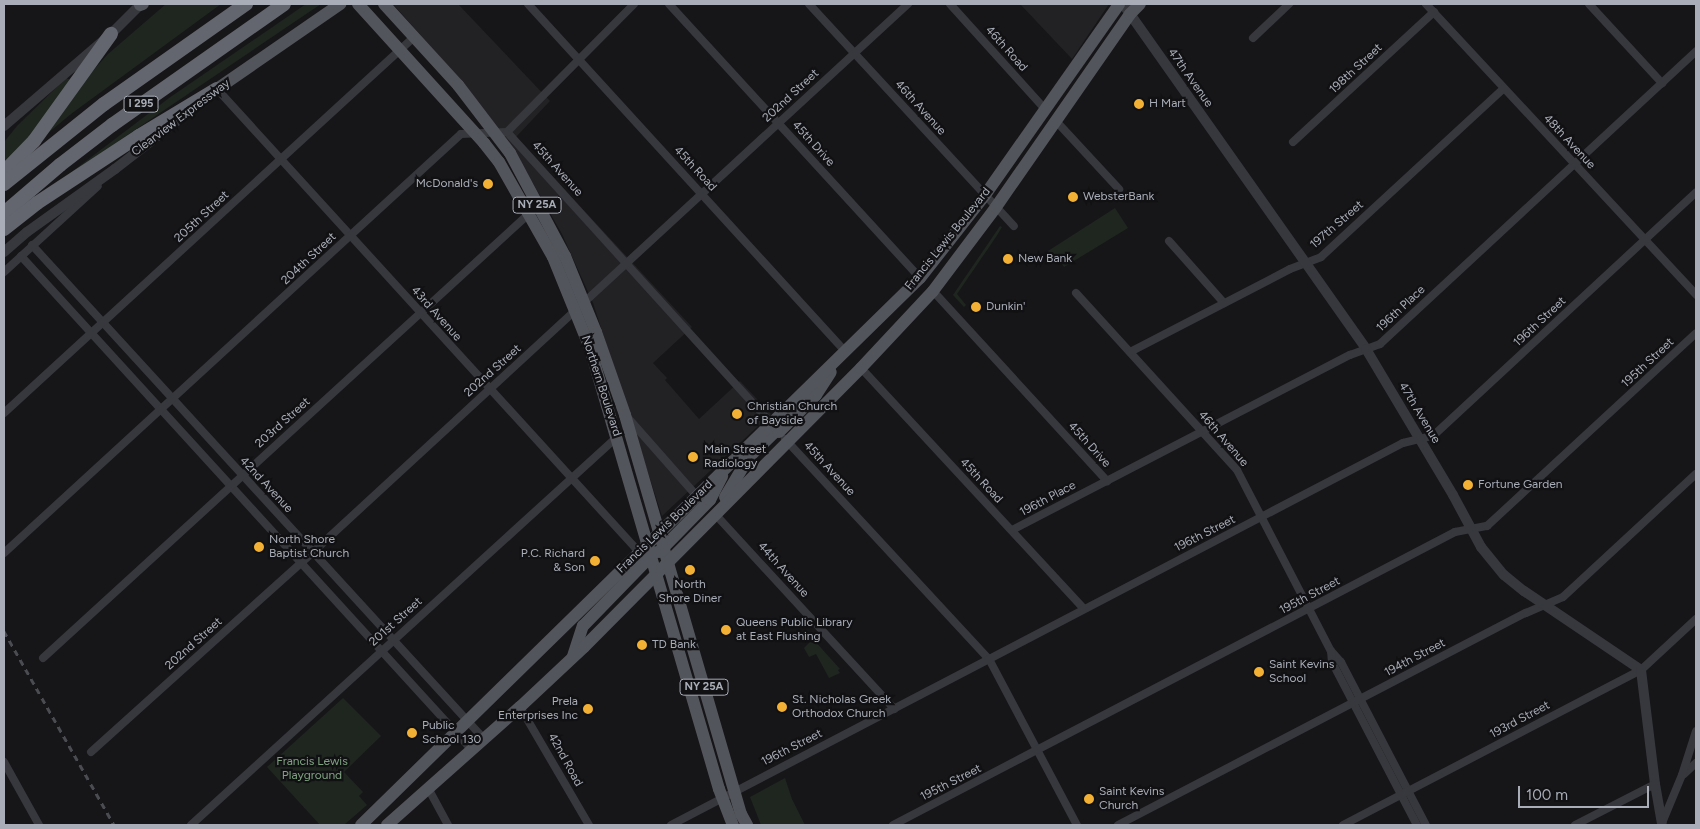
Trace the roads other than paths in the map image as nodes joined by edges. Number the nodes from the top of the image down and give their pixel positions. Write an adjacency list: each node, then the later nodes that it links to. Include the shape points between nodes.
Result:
1 (141, 4): 20 (street)
2 (246, 4): 41 (highway, I 295, via 104,104)
3 (284, 4): 48 (highway, I 295, via 112,125 60,164)
4 (340, 4): 29 (main road, Clearview Expressway)
5 (358, 4): 23 (main road, Northern Boulevard)
6 (384, 4): 21 (main road, Northern Boulevard)
7 (528, 4): 26 (street, 45th Road)
8 (634, 4): 26 (street)
9 (669, 4): 32 (street, 45th Drive)
10 (809, 4): 25 (street, 46th Avenue)
11 (908, 4): 25 (street, 202nd Street)
12 (950, 4): 30 (street, 46th Road)
13 (1119, 4): 30 (main road, Francis Lewis Boulevard)
14 (1140, 4): 18 (main road, Francis Lewis Boulevard)
15 (1289, 4): 22 (street)
16 (1426, 4): 19 (street, 48th Avenue)
17 (1589, 4): 27 (street)
18 (1126, 9): 31 (main road, Francis Lewis Boulevard); 58 (street, 47th Avenue)
19 (1434, 12): 28 (street, 48th Avenue); 36 (street, 198th Street)
20 (111, 34): 33 (street); 40 (highway, via 34,141)
21 (414, 37): 23 (street, 205th Street); 34 (main road, Northern Boulevard)
22 (1253, 38)
23 (401, 50): 35 (main road, Northern Boulevard); 37 (street, 205th Street)
24 (1696, 51): 27 (street, 196th Place)
25 (854, 53): 32 (street, 202nd Street); 45 (street, 46th Avenue)
26 (580, 60): 34 (street); 44 (street, 45th Road)
27 (1662, 83): 38 (street, 196th Place)
28 (1504, 88): 38 (street, 48th Avenue); 58 (street, 197th Street, via 1321,257)
29 (217, 90): 37 (street, 43rd Avenue); 39 (street, Clearview Expressway); 50 (highway, via 139,136 37,203)
30 (1045, 109): 45 (main road, Francis Lewis Boulevard)
31 (1056, 121): 42 (street); 46 (main road, Francis Lewis Boulevard)
32 (778, 123): 44 (street, 202nd Street); 60 (street, 45th Drive)
33 (4, 126)
34 (501, 133): 35 (street, 204th Street); 47 (main road, Northern Boulevard / NY 25A); 57 (street, 45th Avenue)
35 (476, 134): 47 (main road, Northern Boulevard / NY 25A); 51 (street, 204th Street, via 461,134)
36 (1293, 142)
37 (281, 160): 51 (street, 43rd Avenue); 67 (street, 205th Street)
38 (1574, 164): 52 (street, 48th Avenue); 70 (street, 196th Place, via 1380,344)
39 (115, 169): 54 (street, Clearview Expressway); 55 (street, via 26,232)
40 (4, 172)
41 (4, 184)
42 (1119, 189)
43 (1696, 192): 52 (street, 196th Street)
44 (702, 193): 57 (street, 202nd Street); 71 (street, 45th Road)
45 (985, 195): 46 (street, 46th Avenue); 60 (main road, Francis Lewis Boulevard)
46 (996, 208): 49 (street, 46th Avenue); 61 (main road, Francis Lewis Boulevard)
47 (533, 210): 65 (main road, Northern Boulevard / NY 25A, via 552,257); 65 (main road, Northern Boulevard / NY 25A, via 565,256); 66 (street, 203rd Street)
48 (4, 213)
49 (1014, 226)
50 (4, 229)
51 (350, 236): 66 (street, 43rd Avenue); 75 (street, 204th Street)
52 (1645, 240): 63 (street, 48th Avenue); 82 (street, 196th Street, via 1434,435)
53 (1169, 241): 64 (street)
54 (32, 245): 56 (street, Clearview Expressway); 67 (street, 42nd Avenue)
55 (4, 252)
56 (21, 256): 59 (street, Clearview Expressway); 69 (street, 42nd Avenue)
57 (626, 263): 65 (street, 202nd Street); 79 (street, 45th Avenue)
58 (1306, 264): 64 (street, 197th Street); 70 (street, 47th Avenue)
59 (4, 272)
60 (920, 278): 71 (main road, Francis Lewis Boulevard)
61 (933, 291): 73 (main road, Francis Lewis Boulevard); 87 (street, 45th Drive)
62 (1076, 293): 72 (street, 46th Avenue)
63 (1696, 296)
64 (1224, 303): 72 (street, 197th Street)
65 (580, 307): 74 (street, 202nd Street); 78 (main road, Northern Boulevard / NY 25A); 81 (main road, Northern Boulevard / NY 25A)
66 (420, 313): 74 (street, 43rd Avenue); 85 (street, 203rd Street)
67 (103, 323): 69 (street, 205th Street); 75 (street, 42nd Avenue)
68 (1696, 333): 93 (street, 195th Street, via 1487,526)
69 (91, 334): 76 (street, 42nd Avenue); 77 (street, 205th Street)
70 (1366, 349): 80 (street, 196th Place); 82 (street, 47th Avenue)
71 (845, 351): 79 (main road, Francis Lewis Boulevard)
72 (1130, 352): 80 (street, 46th Avenue)
73 (861, 368): 79 (main road, Francis Lewis Boulevard); 92 (street, 45th Road)
74 (490, 390): 86 (street, 43rd Avenue); 96 (street, 202nd Street)
75 (173, 400): 76 (street, 204th Street); 85 (street, 42nd Avenue)
76 (162, 409): 88 (street, 42nd Avenue); 97 (street, 204th Street)
77 (4, 413)
78 (625, 415): 89 (street); 94 (main road, Northern Boulevard / NY 25A)
79 (779, 431): 83 (main road, Francis Lewis Boulevard); 90 (main road, Francis Lewis Boulevard); 110 (street, 45th Avenue)
80 (1202, 431): 87 (street, 196th Place); 91 (street, 46th Avenue, via 1237,470)
81 (617, 437): 86 (street, 201st Street); 95 (main road, Northern Boulevard / NY 25A)
82 (1420, 439): 91 (street, 196th Street, via 1403,443); 93 (street, 47th Avenue)
83 (725, 469): 89 (main road, Francis Lewis Boulevard); 94 (main road, via 710,500)
84 (1696, 474): 101 (street, 194th Street, via 1563,597)
85 (242, 476): 88 (street, 203rd Street); 96 (street, 42nd Avenue)
86 (570, 478): 95 (street, 43rd Avenue); 106 (street, 201st Street)
87 (1107, 481): 92 (street, 196th Place)
88 (232, 486): 99 (street, 42nd Avenue); 108 (street, 203rd Street)
89 (696, 495): 94 (main road, Francis Lewis Boulevard)
90 (715, 514): 98 (main road, Francis Lewis Boulevard); 114 (street, 44th Avenue)
91 (1263, 517): 102 (street, 196th Street); 103 (street, 46th Avenue)
92 (1012, 530): 102 (street, 45th Road)
93 (1471, 530): 101 (street, 47th Avenue, via 1504,575); 103 (street, 195th Street, via 1454,532)
94 (661, 538): 95 (main road, Francis Lewis Boulevard); 98 (main road, Northern Boulevard / NY 25A); 100 (main road)
95 (646, 551): 100 (main road, Northern Boulevard / NY 25A); 109 (main road, via 583,626); 115 (main road, Francis Lewis Boulevard)
96 (313, 552): 99 (street, 202nd Street); 106 (street, 42nd Avenue)
97 (4, 553)
98 (667, 561): 100 (main road, Francis Lewis Boulevard); 127 (main road, Northern Boulevard / NY 25A)
99 (301, 562): 107 (street, 42nd Avenue); 121 (street, 202nd Street)
100 (656, 570): 109 (main road, Francis Lewis Boulevard); 129 (main road, Northern Boulevard / NY 25A)
101 (1546, 605): 111 (street, 47th Avenue); 112 (street, 194th Street)
102 (1084, 609): 110 (street, 196th Street)
103 (1311, 609): 112 (street, 46th Avenue, via 1331,651 1332,662); 120 (street, 195th Street)
104 (1696, 619): 105 (street, 193rd Street)
105 (1693, 624): 111 (street, 193rd Street)
106 (394, 639): 107 (street, 201st Street); 115 (street, 42nd Avenue)
107 (381, 651): 117 (street, 42nd Avenue); 133 (street, 201st Street)
108 (43, 658)
109 (572, 658): 113 (main road, Francis Lewis Boulevard)
110 (989, 659): 114 (street, 196th Street); 120 (street, 45th Avenue)
111 (1641, 670): 125 (street); 128 (street, 193rd Street)
112 (1357, 701): 128 (street, 46th Avenue); 130 (street, 46th Avenue); 143 (street, 194th Street)
113 (520, 707): 118 (main road, Francis Lewis Boulevard); 137 (street, 42nd Road)
114 (894, 709): 127 (street, 196th Street)
115 (468, 720): 117 (main road, Francis Lewis Boulevard); 118 (street, 42nd Avenue)
116 (1696, 731): 124 (street)
117 (456, 732): 119 (street, 42nd Avenue); 134 (main road, Francis Lewis Boulevard)
118 (484, 739): 119 (main road, Francis Lewis Boulevard)
119 (472, 750): 126 (main road, Francis Lewis Boulevard)
120 (1038, 750): 141 (street, 195th Street); 142 (street, 45th Avenue)
121 (92, 752)
122 (4, 762): 132 (street)
123 (1696, 763): 124 (street)
124 (1682, 775): 131 (street)
125 (1655, 784): 131 (street); 147 (street)
126 (428, 788): 135 (main road, Francis Lewis Boulevard); 136 (street)
127 (735, 791): 129 (street, 196th Street); 140 (main road, Northern Boulevard / NY 25A)
128 (1409, 791): 130 (street, 193rd Street); 146 (street, 46th Avenue)
129 (720, 793): 138 (street, 196th Street); 139 (main road, Northern Boulevard)
130 (1401, 795): 144 (street, 193rd Street); 145 (street, 46th Avenue)
131 (1662, 824)
132 (39, 825)
133 (191, 825)
134 (360, 825)
135 (387, 825)
136 (448, 825)
137 (589, 825)
138 (672, 825)
139 (734, 825)
140 (747, 825)
141 (893, 825)
142 (1077, 825)
143 (1118, 825)
144 (1343, 825)
145 (1417, 825)
146 (1426, 825)
147 (1575, 825)

